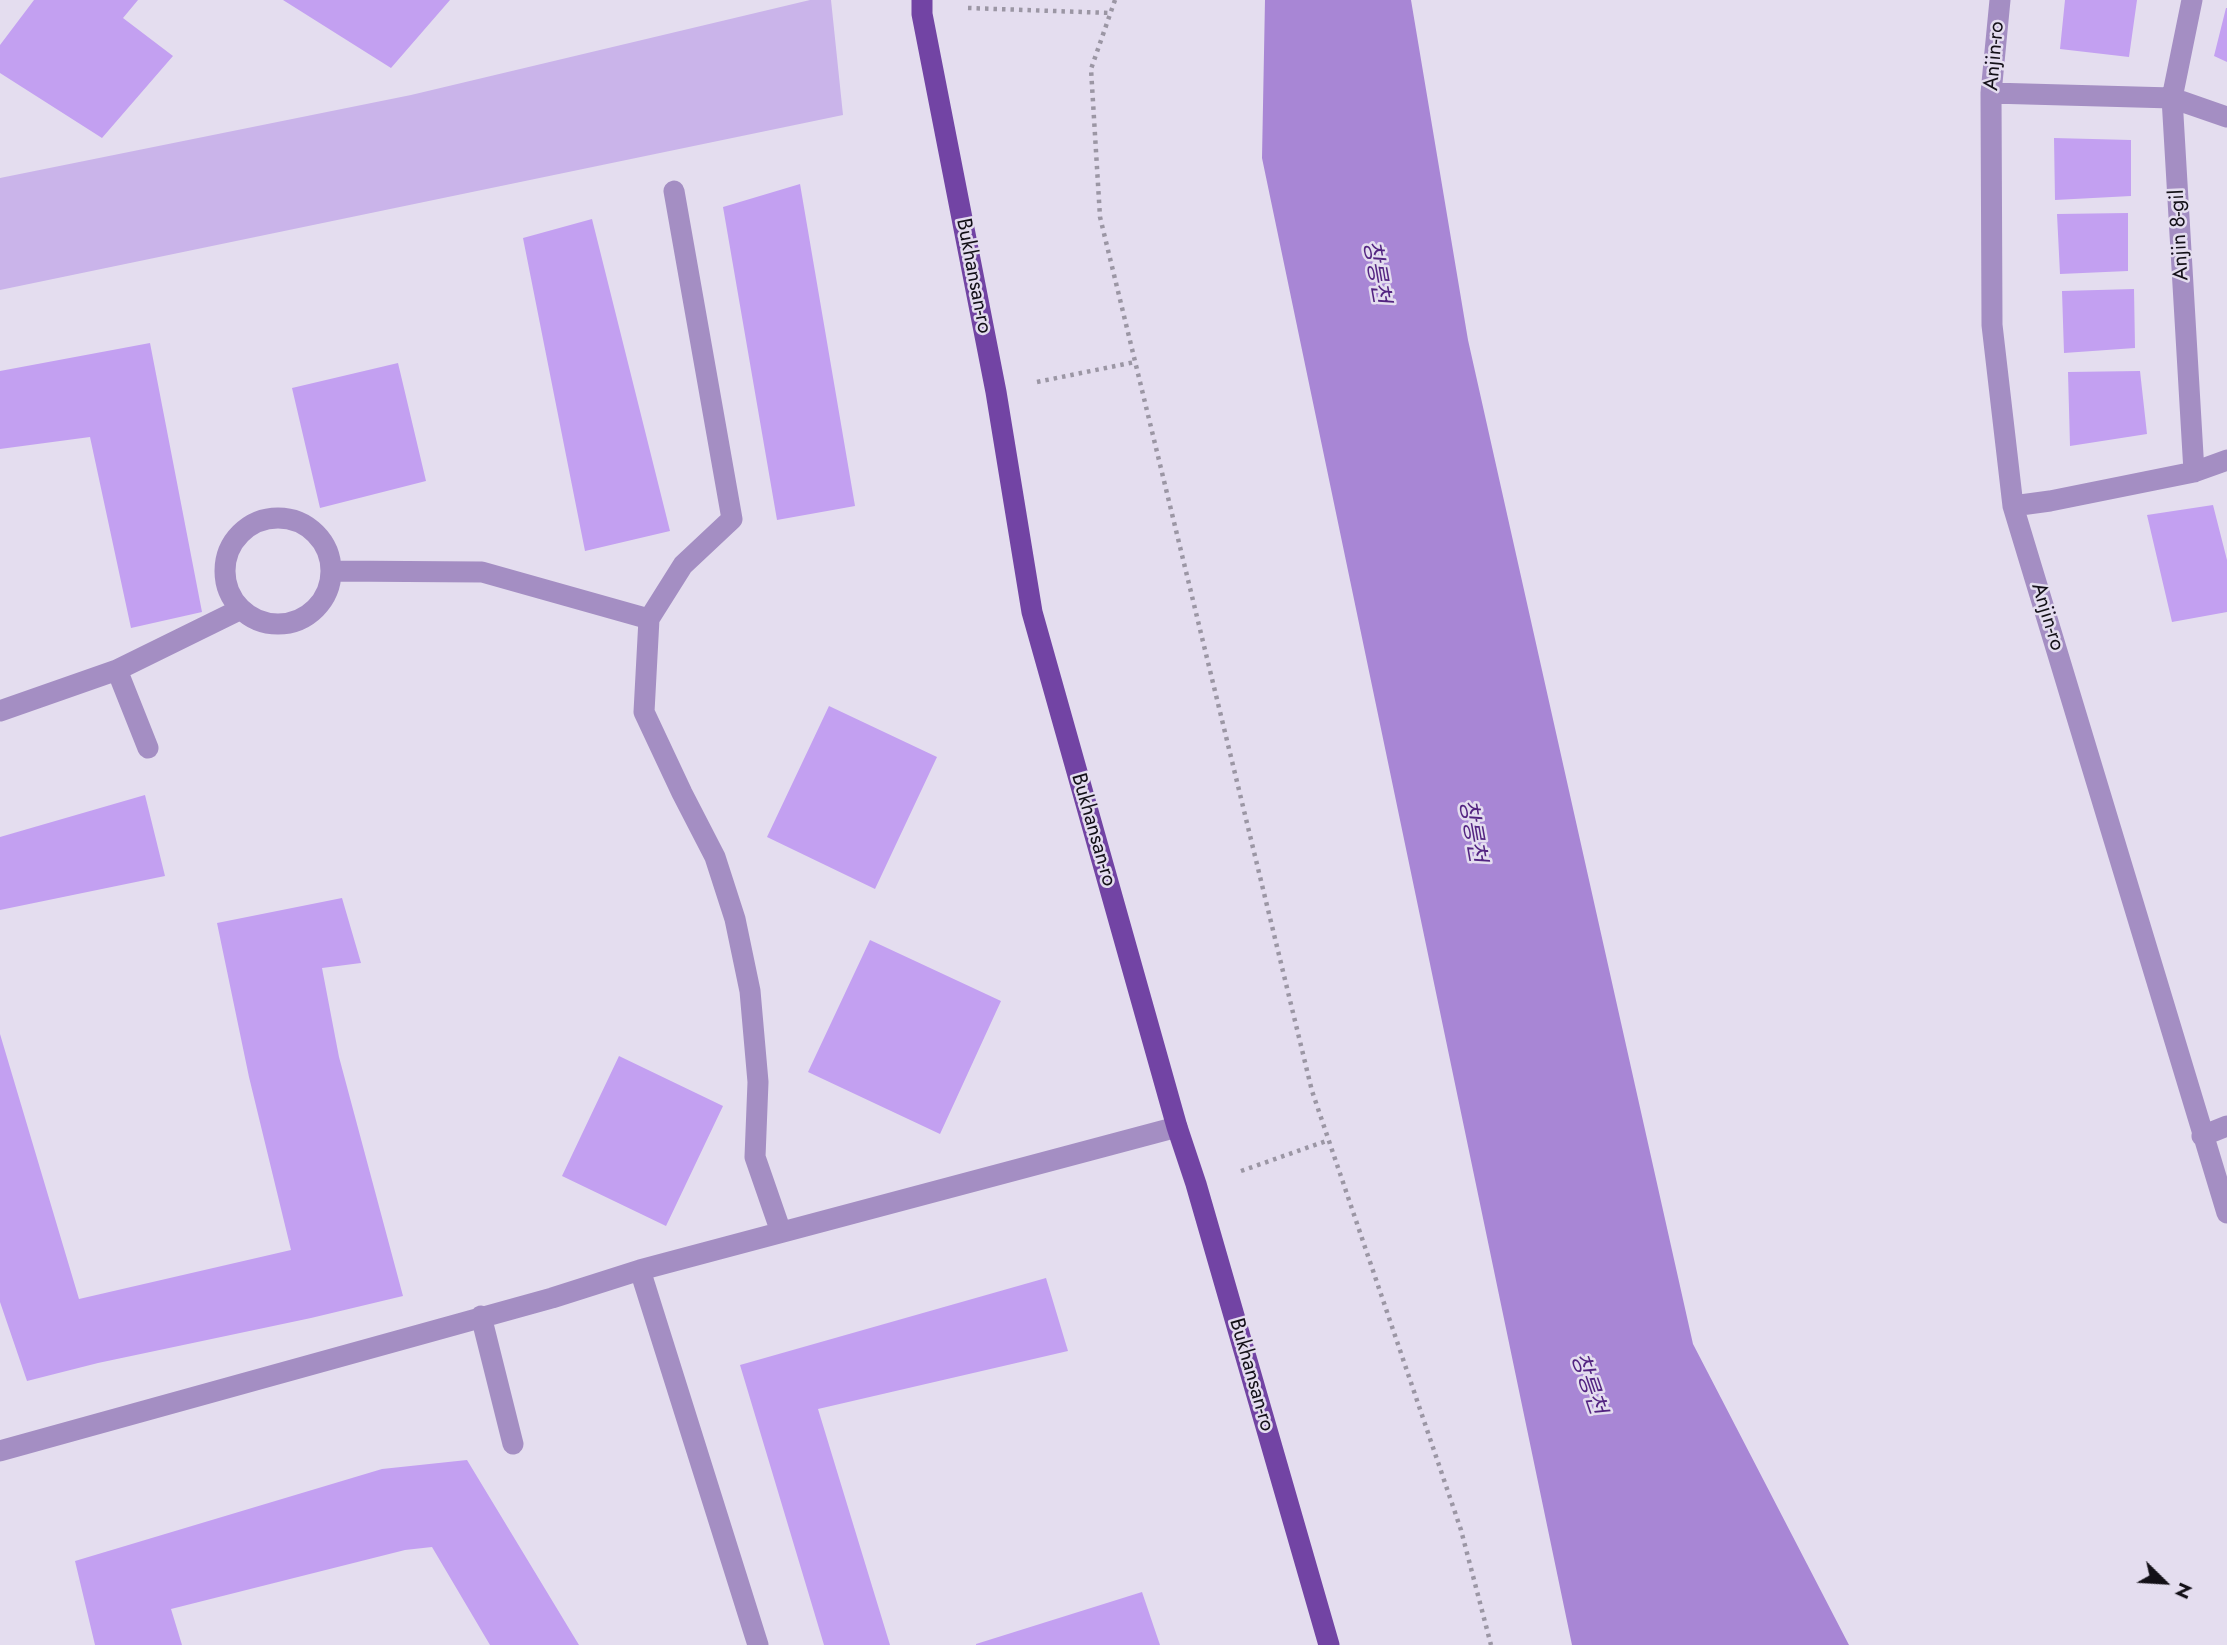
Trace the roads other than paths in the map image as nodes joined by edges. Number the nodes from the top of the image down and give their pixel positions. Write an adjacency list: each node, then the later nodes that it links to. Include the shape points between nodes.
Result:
1 (922, 0): 18 (main road, Bukhansan-ro, via 1032,612)
2 (2000, 0): 4 (street, Anjin-ro)
3 (2192, 0): 5 (street, Anjin 8-gil)
4 (1991, 93): 5 (street); 10 (street, Anjin-ro, via 1992,325)
5 (2172, 98): 6 (street); 9 (street, Anjin 8-gil)
6 (2227, 117)
7 (674, 191): 13 (street, via 732,519 683,565)
8 (2227, 460): 9 (street)
9 (2194, 472): 10 (street)
10 (2013, 506): 19 (street, Anjin-ro)
11 (332, 571): 12 (street, via 329,589 307,616 273,624 256,620); 12 (street, via 329,553 307,525 290,518 255,522 231,545 225,562 225,579); 13 (street, via 482,572)
12 (241, 609): 14 (street)
13 (649, 619): 21 (street, via 644,712 715,857 735,919 750,991 758,1082 755,1157)
14 (117, 670): 15 (street); 16 (street)
15 (0, 711)
16 (148, 748)
17 (2227, 1126): 19 (street)
18 (1177, 1127): 21 (street); 27 (main road, Bukhansan-ro)
19 (2202, 1136): 20 (street, Anjin-ro)
20 (2227, 1213)
21 (780, 1232): 22 (street)
22 (640, 1270): 23 (street); 26 (street)
23 (481, 1316): 24 (street); 25 (street)
24 (513, 1444)
25 (0, 1451)
26 (758, 1645)
27 (1329, 1645)

